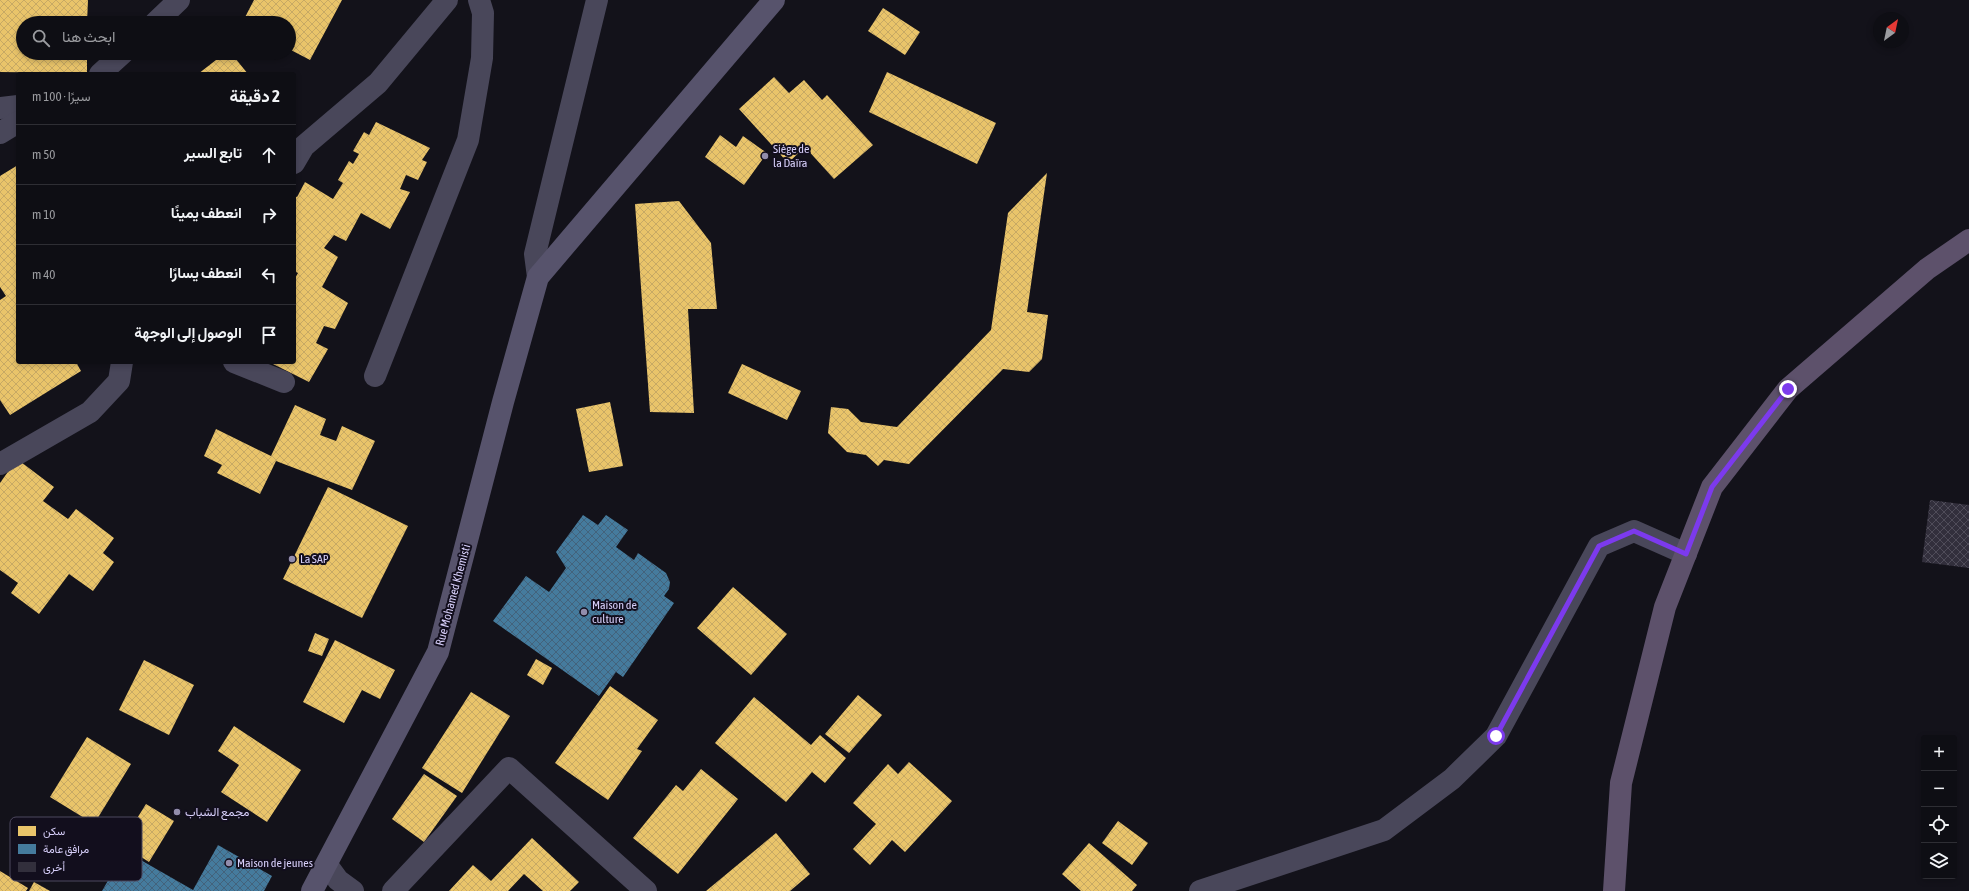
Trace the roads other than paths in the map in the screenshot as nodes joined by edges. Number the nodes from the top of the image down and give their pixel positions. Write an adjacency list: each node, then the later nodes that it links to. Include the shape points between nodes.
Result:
1 (179, 0): 6 (street)
2 (447, 0): 13 (street, via 378,83 304,146)
3 (479, 0): 18 (street, via 483,13 482,58 468,140)
4 (597, 0): 15 (street, via 535,254)
5 (774, 0): 15 (main road)
6 (162, 16)
7 (115, 60): 8 (street)
8 (102, 72)
9 (16, 106): 10 (street)
10 (0, 108)
11 (16, 123): 12 (street)
12 (0, 132)
13 (296, 160)
14 (1969, 240): 21 (main road, via 1927,269 1788,389 1712,487)
15 (538, 277): 22 (main road, Rue Mohamed Khemisti, via 438,652)
16 (122, 364): 20 (street, via 119,381 90,412)
17 (239, 364): 19 (street)
18 (375, 376)
19 (284, 382)
20 (0, 464)
21 (1686, 554): 27 (street, via 1634,531 1599,546 1496,736 1452,779 1384,830); 28 (main road, via 1665,607 1621,783)
22 (327, 865): 23 (main road, Rue Mohamed Khemisti); 24 (street, via 338,880)
23 (312, 891)
24 (353, 891)
25 (393, 891): 26 (street, via 509,768)
26 (646, 891)
27 (1200, 891)
28 (1614, 891)

